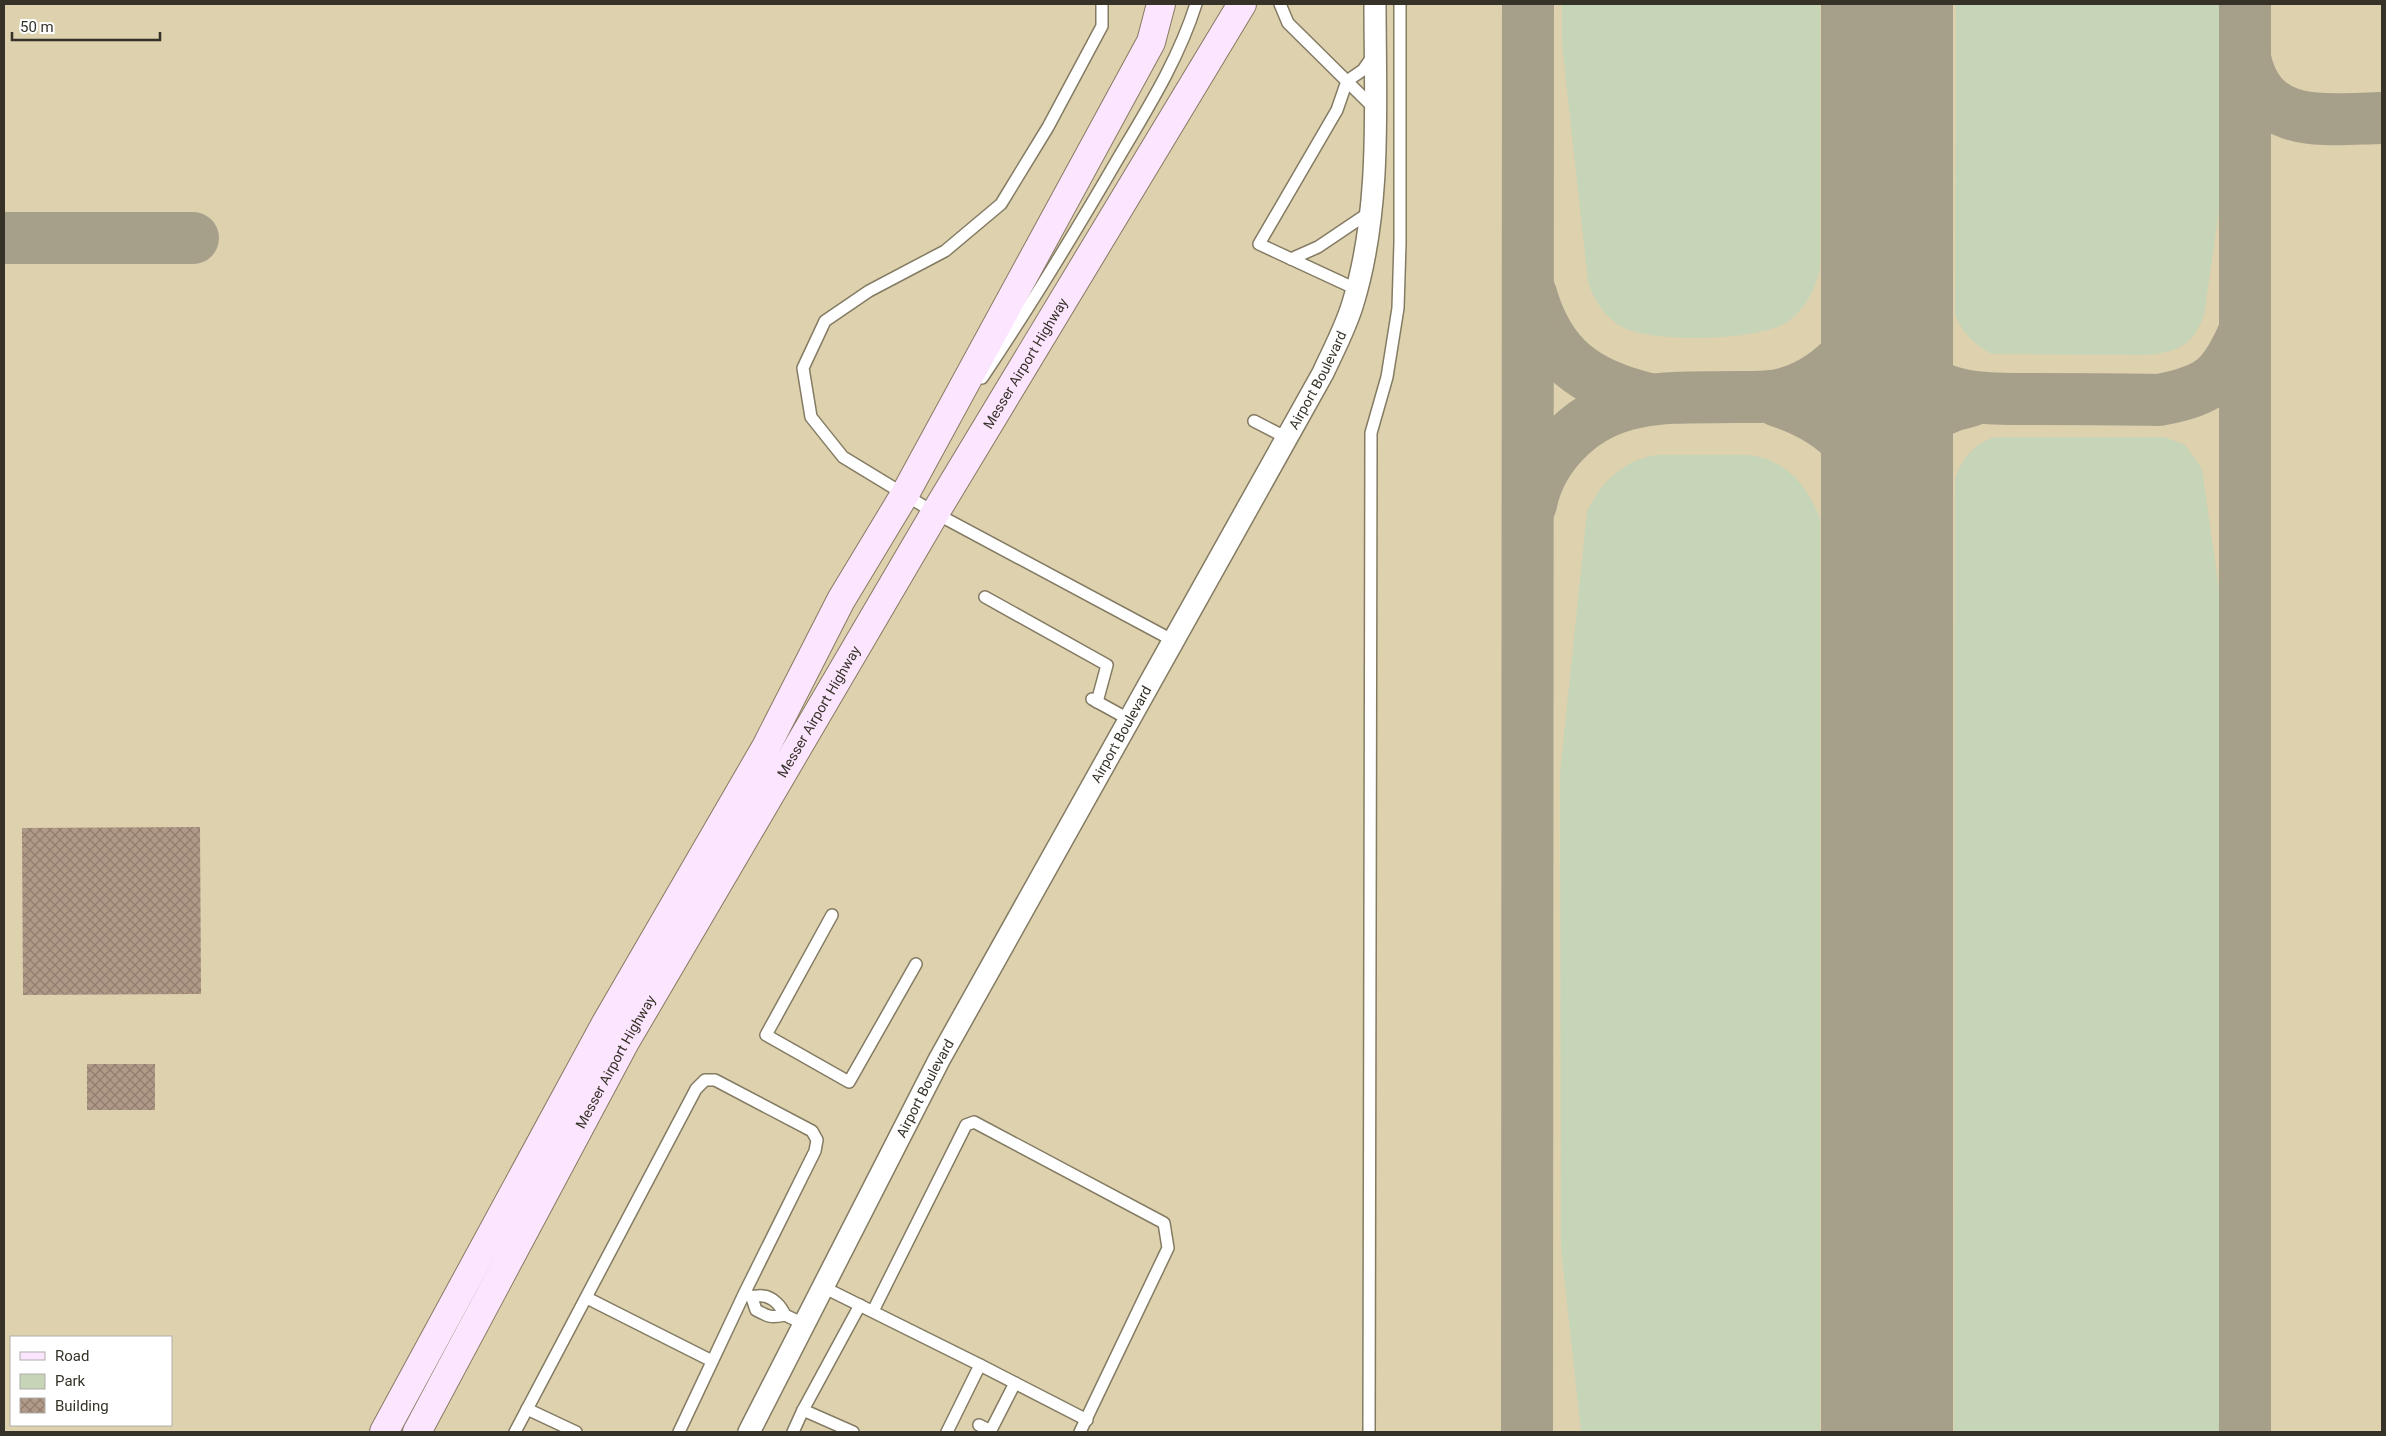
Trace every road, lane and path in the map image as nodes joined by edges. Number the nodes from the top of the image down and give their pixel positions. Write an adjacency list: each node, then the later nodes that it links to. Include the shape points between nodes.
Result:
1 (1102, 4): 16 (lane, via 1102,26 1048,127 1001,204 944,251 869,291 824,321 803,368 810,417 844,457)
2 (1161, 4): 16 (main road, Messer Airport Highway, via 1152,42)
3 (1196, 4): 16 (lane, Messer Airport Highway, via 1173,63 1036,298)
4 (1242, 4): 17 (main road, Messer Airport Highway)
5 (1280, 4): 9 (lane, via 1288,23)
6 (1375, 4): 8 (street, Airport Boulevard)
7 (1400, 4): 47 (lane, via 1398,308 1387,377 1371,433)
8 (1375, 53): 9 (lane, via 1363,70); 10 (street, Airport Boulevard)
9 (1347, 81): 10 (lane); 12 (lane, via 1337,110 1259,244)
10 (1375, 109): 11 (street, Airport Boulevard)
11 (1370, 212): 12 (lane, via 1318,247); 13 (street, Airport Boulevard)
12 (1291, 258): 13 (lane)
13 (1356, 289): 15 (street, Airport Boulevard, via 1353,304 1323,373)
14 (1254, 421): 15 (lane)
15 (1287, 438): 19 (street, Airport Boulevard)
16 (904, 494): 17 (lane); 37 (main road, Messer Airport Highway, via 841,600 766,747 606,1023)
17 (935, 513): 19 (lane); 38 (main road, Messer Airport Highway, via 625,1042)
18 (985, 597): 20 (lane, via 1107,665 1094,700)
19 (1174, 641): 20 (street, Airport Boulevard)
20 (1130, 720): 23 (street, Airport Boulevard, via 939,1060)
21 (832, 915): 22 (lane, via 766,1035 849,1082)
22 (916, 964)
23 (823, 1287): 26 (lane); 28 (street, Airport Boulevard)
24 (748, 1296): 25 (lane, via 816,1151 817,1140 812,1131 716,1080 705,1080 696,1088); 28 (lane, via 763,1296 780,1304 784,1315); 29 (lane)
25 (587, 1298): 29 (lane); 32 (lane)
26 (860, 1305): 27 (lane); 33 (lane)
27 (873, 1312): 30 (lane); 34 (lane, via 966,1124 974,1122 985,1127 1164,1223 1168,1248)
28 (804, 1324): 42 (street, Airport Boulevard)
29 (712, 1361): 41 (lane)
30 (980, 1365): 31 (lane); 45 (lane)
31 (1015, 1383): 34 (lane); 36 (lane)
32 (527, 1409): 39 (lane); 40 (lane)
33 (803, 1410): 43 (lane); 44 (lane)
34 (1086, 1420): 46 (lane)
35 (979, 1425): 36 (lane)
36 (990, 1431)
37 (384, 1432)
38 (417, 1432)
39 (515, 1432)
40 (576, 1432)
41 (679, 1432)
42 (749, 1432)
43 (793, 1432)
44 (853, 1432)
45 (947, 1432)
46 (1080, 1432)
47 (1369, 1432)

